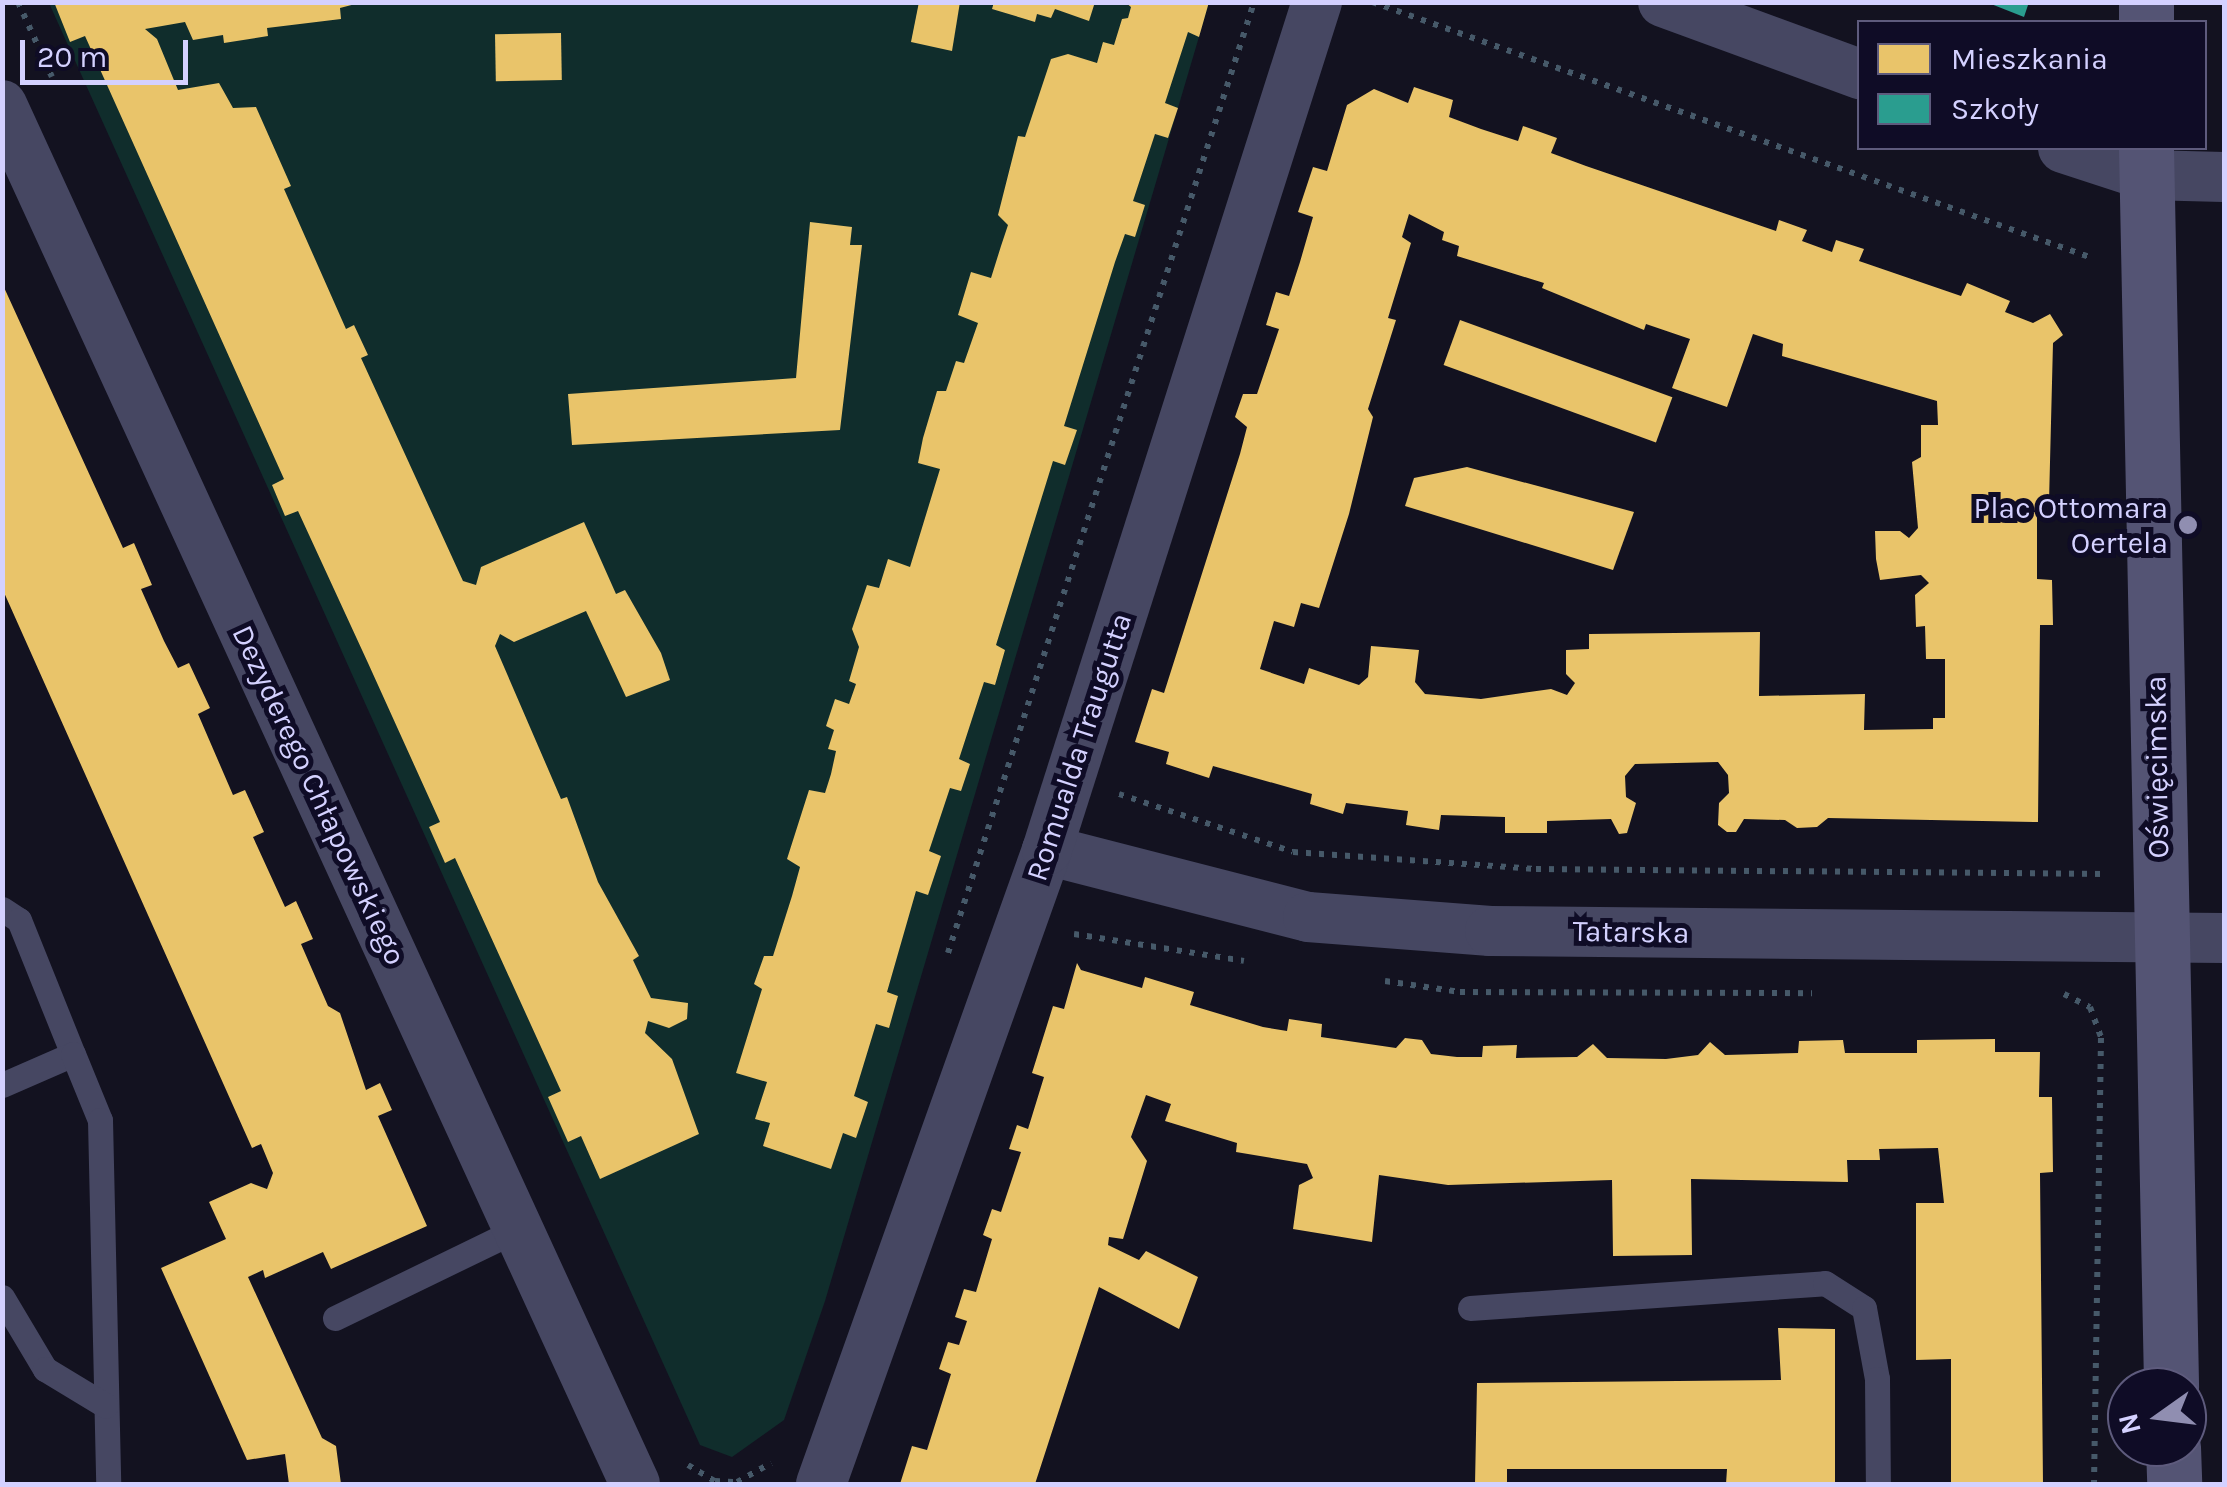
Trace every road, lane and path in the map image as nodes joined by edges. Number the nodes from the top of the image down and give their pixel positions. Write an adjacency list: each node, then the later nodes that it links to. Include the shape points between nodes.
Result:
1 (1254, 2): 19 (path)
2 (1317, 2): 12 (street, Romualda Traugutta)
3 (1372, 2): 10 (path)
4 (1662, 2): 5 (street)
5 (1857, 73)
6 (2, 105): 25 (street, Dezyderego Chłapowskiego)
7 (2076, 150): 8 (street)
8 (2146, 161): 9 (street); 15 (street, Oświęcimska)
9 (2224, 177)
10 (2098, 260)
11 (1114, 786): 13 (path, via 1122,799 1293,852 1536,869 2113,874)
12 (1047, 850): 15 (street, Tatarska, via 1308,917 1490,931); 36 (street, Romualda Traugutta)
13 (2115, 861)
14 (8, 919): 23 (lane)
15 (2161, 938): 16 (street, Tatarska); 29 (street, Oświęcimska)
16 (2224, 938)
17 (1062, 945): 18 (path, via 1068,935 1085,933)
18 (1248, 962)
19 (944, 966)
20 (1370, 979): 21 (path, via 1460,992)
21 (1828, 993)
22 (2045, 994): 38 (path, via 2065,994 2090,1007 2101,1038)
23 (73, 1054): 24 (lane); 30 (lane, via 100,1120)
24 (2, 1085)
25 (518, 1228): 28 (lane); 35 (street, Dezyderego Chłapowskiego)
26 (2, 1297): 30 (lane, via 45,1369)
27 (1470, 1308): 37 (lane, via 1825,1283 1864,1308 1877,1379)
28 (335, 1318)
29 (2171, 1367)
30 (106, 1406): 34 (lane)
31 (682, 1455): 33 (path, via 690,1468)
32 (780, 1455): 33 (path, via 762,1471)
33 (728, 1483)
34 (108, 1484)
35 (636, 1484)
36 (821, 1484)
37 (1878, 1484)
38 (2094, 1484)

